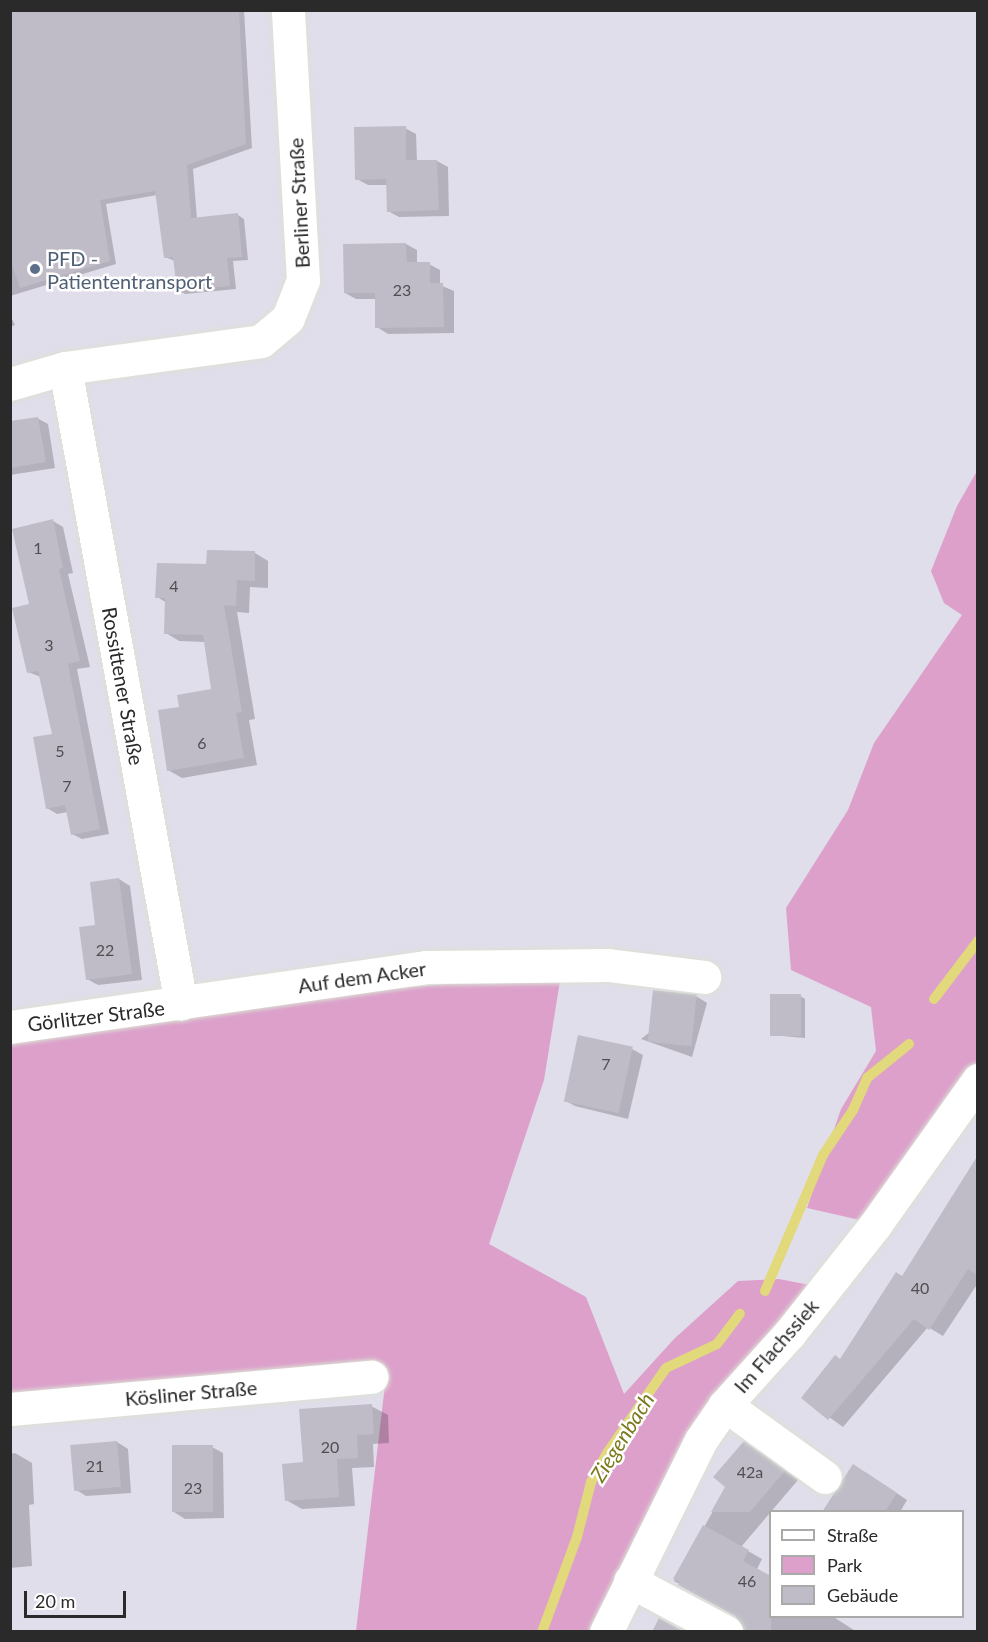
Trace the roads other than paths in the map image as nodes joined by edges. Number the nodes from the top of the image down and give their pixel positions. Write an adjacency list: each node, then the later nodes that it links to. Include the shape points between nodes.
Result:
1 (288, 10): 2 (street, Berliner Straße, via 303,280 288,318 261,341)
2 (65, 368): 3 (street, Berliner Straße); 5 (street, Rossittener Straße)
3 (10, 384)
4 (704, 977): 5 (street, Auf dem Acker, via 608,964 426,967)
5 (181, 1004): 6 (street, Görlitzer Straße)
6 (10, 1027)
7 (978, 1080): 9 (street, Im Flachssiek, via 875,1225 789,1334)
8 (372, 1377): 10 (street, Kösliner Straße)
9 (725, 1405): 11 (street); 12 (street, Im Flachssiek, via 701,1440)
10 (10, 1409)
11 (825, 1477)
12 (630, 1581): 13 (street, Im Flachssiek); 14 (street)
13 (606, 1632)
14 (726, 1632)

